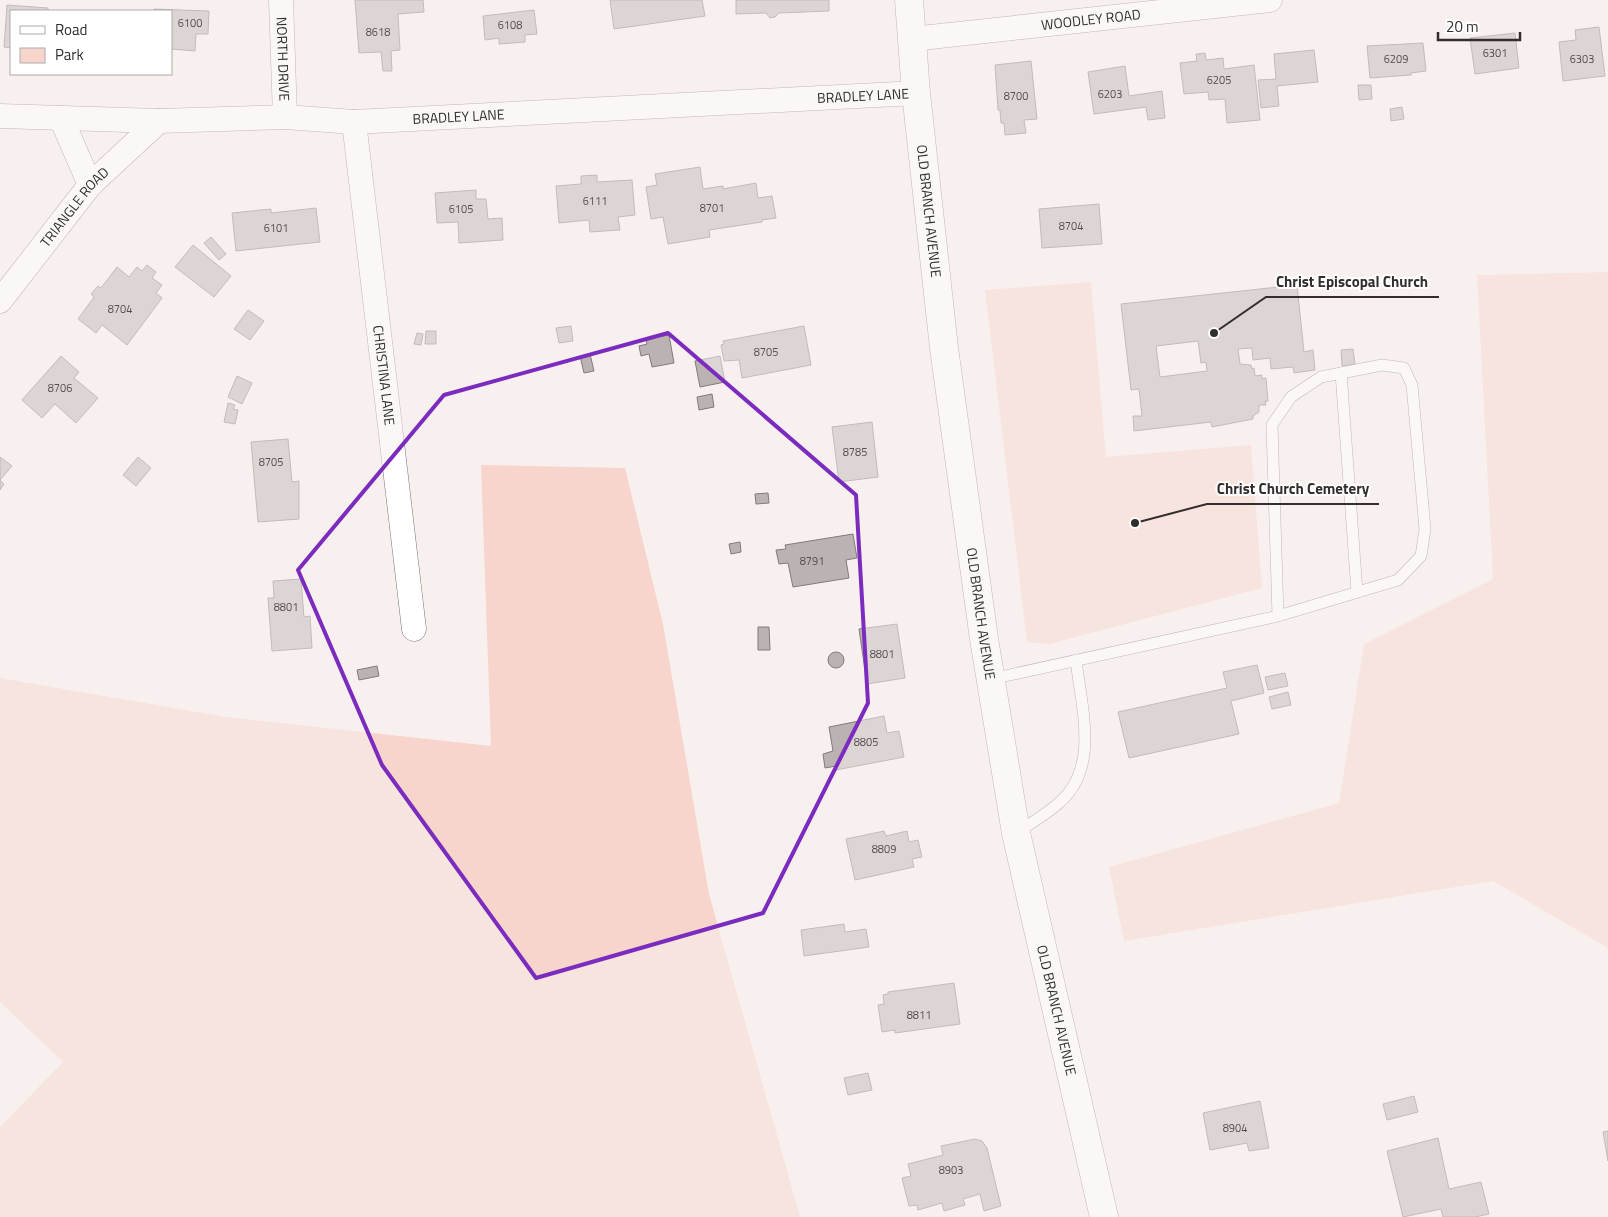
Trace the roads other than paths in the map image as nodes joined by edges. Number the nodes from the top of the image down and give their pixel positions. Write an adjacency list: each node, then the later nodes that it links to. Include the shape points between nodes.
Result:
1 (281, 0): 7 (street, NORTH DRIVE)
2 (909, 0): 4 (main road, OLD BRANCH AVENUE)
3 (1270, 0): 4 (street, WOODLEY ROAD)
4 (912, 39): 5 (main road, OLD BRANCH AVENUE)
5 (916, 93): 10 (street, BRADLEY LANE); 18 (main road, OLD BRANCH AVENUE, via 944,348)
6 (0, 116): 8 (street, BRADLEY LANE)
7 (285, 117): 9 (street, BRADLEY LANE); 10 (street, BRADLEY LANE)
8 (60, 118): 9 (street, BRADLEY LANE); 11 (street)
9 (159, 121): 11 (street, TRIANGLE ROAD)
10 (354, 122): 16 (street, CHRISTINA LANE)
11 (90, 184): 12 (street, TRIANGLE ROAD)
12 (0, 301)
13 (1341, 373): 14 (lane); 14 (lane, via 1382,365 1404,368 1412,385 1425,529 1422,556 1398,580); 15 (lane, via 1321,377 1291,397 1272,425)
14 (1357, 592): 15 (lane)
15 (1278, 616): 17 (lane)
16 (414, 629)
17 (1076, 660): 18 (lane); 19 (lane, via 1086,743 1082,772 1061,801)
18 (990, 679): 19 (main road, OLD BRANCH AVENUE)
19 (1016, 833): 20 (main road, OLD BRANCH AVENUE)
20 (1104, 1217)

